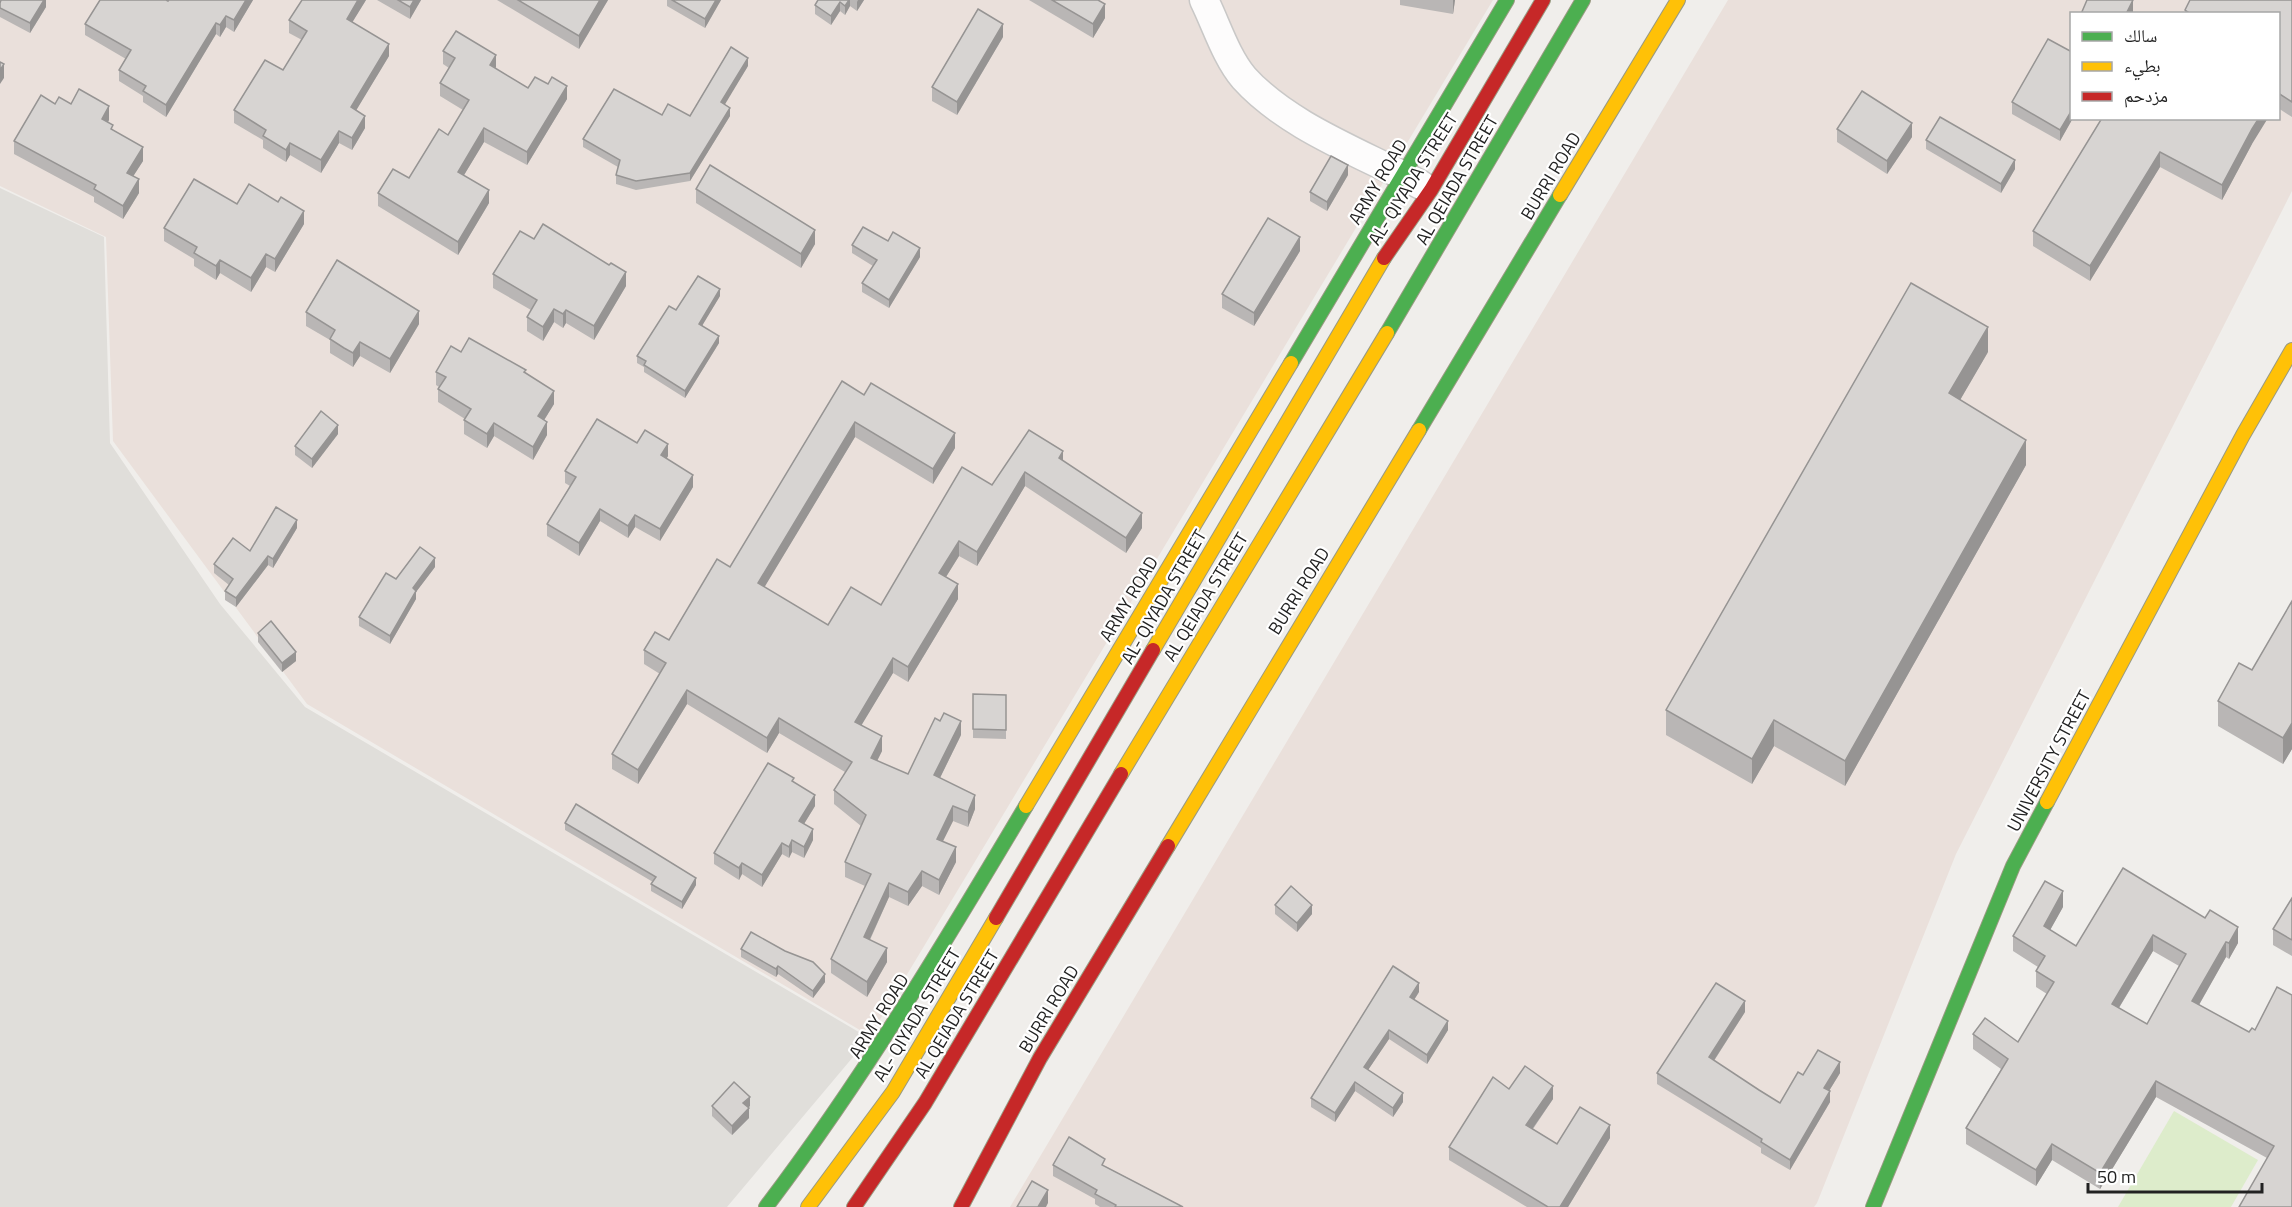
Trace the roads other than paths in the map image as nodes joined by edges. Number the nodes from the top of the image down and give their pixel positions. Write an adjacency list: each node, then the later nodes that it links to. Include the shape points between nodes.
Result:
1 (1204, 0): 6 (street, via 1243,77 1262,94 1286,112)
2 (1507, 0): 6 (main road, ARMY ROAD)
3 (1543, 0): 7 (main road, AL- QIYADA STREET)
4 (1582, 0): 11 (main road, AL QEIADA STREET, via 1426,270 925,1103)
5 (1678, 0): 12 (main road, BURRI ROAD, via 1040,1058)
6 (1404, 175): 7 (street); 9 (main road, ARMY ROAD, via 910,1001 826,1128)
7 (1431, 190): 10 (main road, AL- QIYADA STREET, via 1382,261 893,1092)
8 (2292, 350): 13 (main road, UNIVERSITY STREET, via 2013,866)
9 (766, 1207)
10 (808, 1207)
11 (854, 1207)
12 (961, 1207)
13 (1873, 1207)

